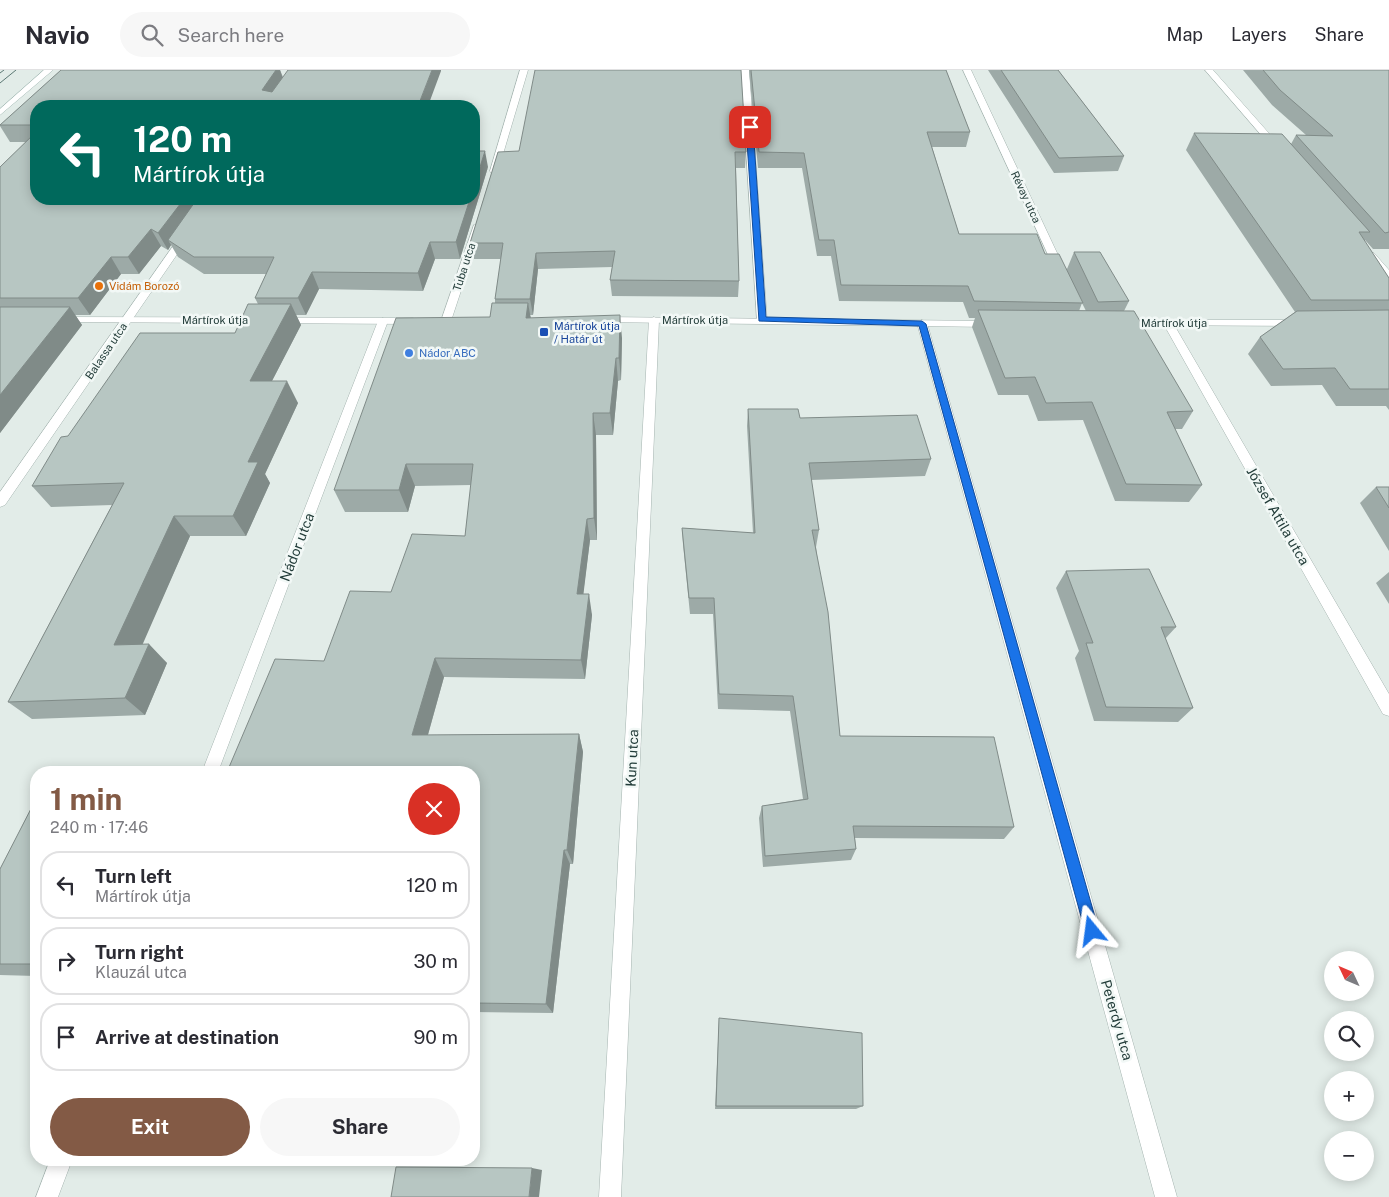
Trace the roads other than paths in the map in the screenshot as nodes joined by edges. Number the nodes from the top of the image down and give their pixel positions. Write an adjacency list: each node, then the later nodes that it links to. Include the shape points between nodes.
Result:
1 (48, 70): 6 (street)
2 (524, 70): 8 (street)
3 (745, 70): 18 (street)
4 (967, 70): 13 (street, Révay utca)
5 (1209, 70): 7 (street)
6 (0, 113)
7 (1286, 158)
8 (490, 184)
9 (481, 212): 20 (street, Tuba utca)
10 (194, 221): 15 (street, Balassa utca)
11 (1363, 247): 12 (street)
12 (1389, 276)
13 (1066, 282)
14 (49, 320): 15 (street, Mártírok útja)
15 (127, 320): 19 (street, Mártírok útja); 26 (street, Balassa utca)
16 (588, 320): 17 (street, Mártírok útja)
17 (654, 320): 18 (street, Mártírok útja); 31 (street, Kun utca)
18 (762, 320): 23 (street, Mártírok útja)
19 (383, 321): 20 (street, Mártírok útja); 28 (street, Nádor utca)
20 (441, 321)
21 (1312, 322): 22 (street, Mártírok útja)
22 (1168, 323): 25 (street, Mártírok útja); 27 (street, József Attila utca)
23 (922, 324): 24 (street, Mártírok útja); 32 (street, Peterdy utca)
24 (1008, 324)
25 (1113, 324)
26 (0, 502)
27 (1389, 709)
28 (212, 766)
29 (59, 1166): 30 (street)
30 (47, 1197)
31 (610, 1197)
32 (1166, 1197)

